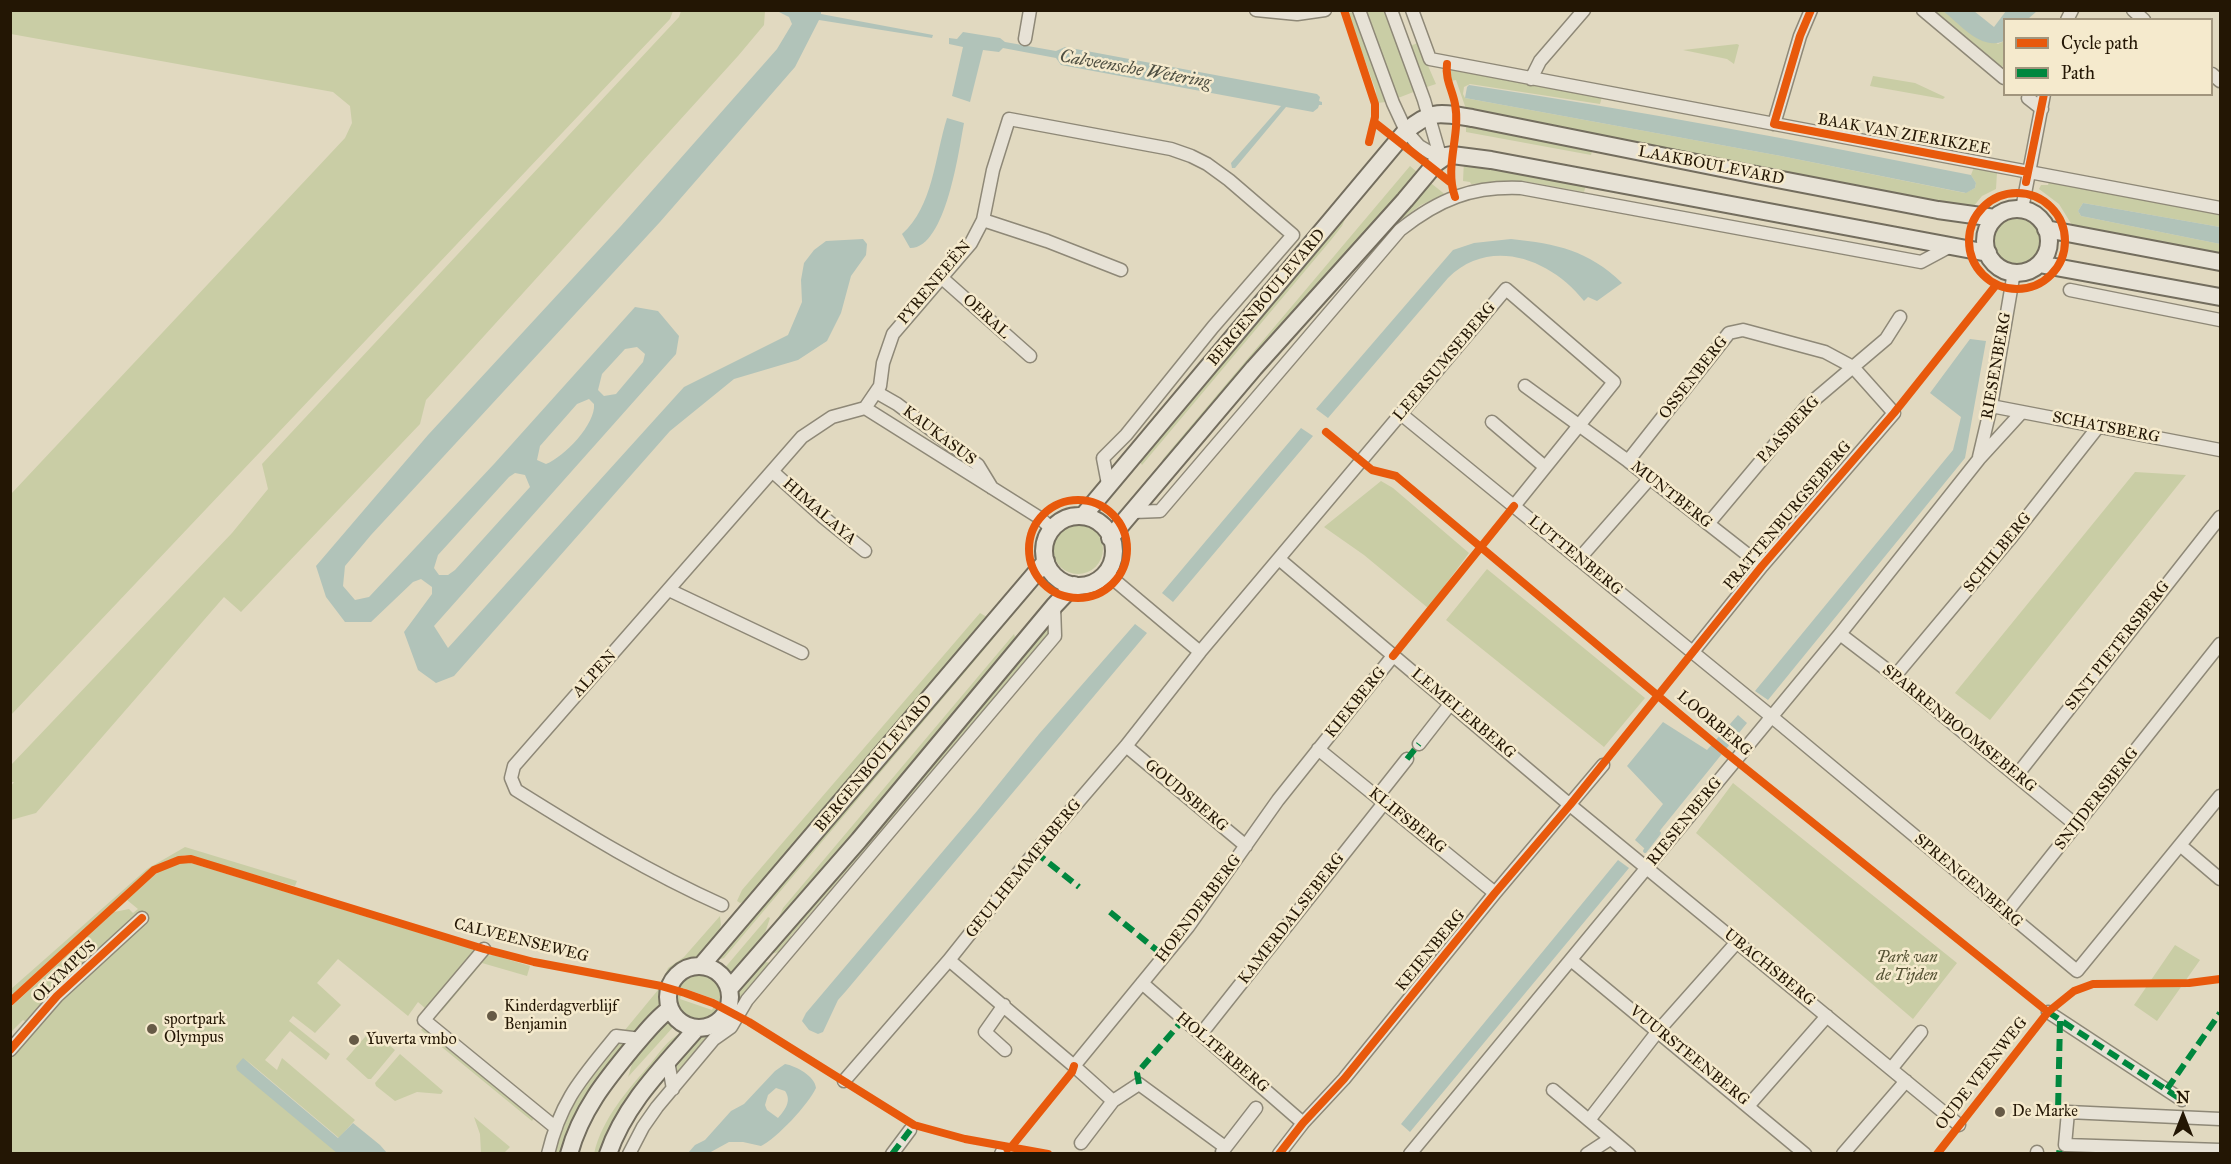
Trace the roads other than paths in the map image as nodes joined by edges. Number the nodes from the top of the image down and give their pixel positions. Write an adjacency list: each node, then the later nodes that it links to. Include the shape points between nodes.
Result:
1 (1030, 10): 10 (street)
2 (1256, 10): 3 (street, via 1297,14)
3 (1325, 10)
4 (1359, 10): 18 (street)
5 (1392, 10): 16 (street)
6 (1412, 10): 12 (street, BAAK VAN ZIERIKZEE, via 1430,59)
7 (1584, 10): 12 (street, via 1540,61)
8 (1811, 10): 17 (street)
9 (1923, 10): 11 (street)
10 (1025, 39)
11 (2003, 77)
12 (1531, 79): 17 (street, BAAK VAN ZIERIKZEE)
13 (2044, 96): 15 (street)
14 (2028, 98): 15 (street)
15 (2042, 109): 20 (street)
16 (1428, 115): 18 (main road, BERGENBOULEVARD); 19 (street); 23 (main road, LAAKBOULEVARD, via 1472,118)
17 (1774, 124): 20 (street, BAAK VAN ZIERIKZEE)
18 (1406, 131): 19 (street, via 1419,146); 58 (main road, BERGENBOULEVARD)
19 (1440, 159): 27 (main road, via 1452,155 1491,160); 61 (main road, via 1254,368)
20 (2028, 172): 21 (street, BAAK VAN ZIERIKZEE); 22 (street)
21 (2220, 208)
22 (2022, 210): 23 (main road); 25 (main road, via 2041,220)
23 (1995, 218): 28 (main road, via 1985,239)
24 (983, 220): 26 (street, PYRENEEËN, via 1009,119 1191,156 1229,180); 31 (street); 34 (street, PYRENEEËN, via 971,243)
25 (2046, 229): 29 (main road); 30 (main road, via 2048,245)
26 (1293, 235): 58 (street, BERGENBOULEVARD, via 1103,458)
27 (1949, 246): 28 (main road); 61 (street, via 1921,262 1521,188 1469,192 1440,202 1400,230 1160,511)
28 (1988, 253): 32 (main road, via 1998,266)
29 (2220, 262)
30 (2038, 264): 32 (main road, via 2027,271); 33 (main road)
31 (1121, 270)
32 (2014, 272): 44 (street, RIESENBERG)
33 (2080, 272): 36 (street); 37 (main road)
34 (942, 278): 40 (street, OERAL); 43 (street, PYRENEEËN, via 892,334)
35 (2070, 290): 36 (street)
36 (2094, 295): 39 (street)
37 (2220, 297)
38 (1900, 316): 41 (street, PAASBERG, via 1886,339)
39 (2220, 321)
40 (1030, 356)
41 (1853, 367): 47 (street, OSSENBERG); 54 (street, OSSENBERG, via 1826,352 1743,330 1729,333); 65 (street, PAASBERG, via 1808,406)
42 (1526, 386): 50 (street, MUNTBERG)
43 (876, 392): 45 (street, PYRENEEËN); 59 (street, KAUKASUS, via 978,465)
44 (1991, 406): 46 (street, SCHATSBERG); 53 (street, RIESENBERG)
45 (865, 408): 56 (street, ALPEN, via 832,417 802,437); 59 (street, KAUKASUS)
46 (2022, 412): 51 (street, SCHATSBERG); 53 (street, RIESENBERG)
47 (1894, 413): 71 (street, PRATTENBURGSEBERG)
48 (1401, 414): 50 (street, LEERSUMSEBERG, via 1506,289 1614,382); 60 (street, LUTTENBERG); 68 (street, LEERSUMSEBERG)
49 (1492, 422): 55 (street)
50 (1579, 425): 54 (street, MUNTBERG); 55 (street)
51 (2098, 427): 52 (street, SCHATSBERG); 82 (street, SCHILBERG)
52 (2220, 450)
53 (1979, 459): 76 (street, RIESENBERG)
54 (1628, 461): 57 (street, MUNTBERG)
55 (1545, 467): 60 (street)
56 (773, 472): 67 (street, HIMALAYA); 74 (street, ALPEN)
57 (1650, 478): 65 (street, MUNTBERG); 69 (street)
58 (1108, 484): 62 (main road, BERGENBOULEVARD)
59 (993, 489): 64 (street, KAUKASUS)
60 (1514, 506): 69 (street, LUTTENBERG)
61 (1134, 512): 66 (main road)
62 (1083, 516): 64 (main road); 66 (main road, via 1099,522)
63 (2220, 517): 90 (street, SINT PIETERSBERG)
64 (1046, 523): 70 (main road)
65 (1708, 524): 71 (street, MUNTBERG)
66 (1110, 538): 72 (main road, via 1113,558)
67 (865, 551)
68 (1279, 559): 78 (street, LEERSUMSEBERG); 81 (street, LEMELERBERG)
69 (1579, 559): 80 (street, LUTTENBERG)
70 (1046, 561): 73 (main road, via 1053,574); 109 (main road, BERGENBOULEVARD)
71 (1762, 566): 80 (street, PRATTENBURGSEBERG)
72 (1106, 573): 73 (main road, via 1086,585); 78 (street)
73 (1074, 585): 75 (main road)
74 (669, 590): 79 (street); 100 (street, ALPEN, via 514,766 511,778 516,790 614,851)
75 (1054, 606): 105 (street, via 1055,636); 106 (main road)
76 (1840, 634): 82 (street, SPARRENBOOMSEBERG); 84 (street, RIESENBERG)
77 (2220, 644): 94 (street, SNIJDERSBERG)
78 (1200, 652): 86 (street, GEULHEMMERBERG)
79 (802, 653)
80 (1692, 653): 84 (street, SPRENGENBERG)
81 (1393, 656): 83 (street, LEMELERBERG); 87 (street, KIEKBERG)
82 (1895, 676): 90 (street, SPARRENBOOMSEBERG)
83 (1451, 703): 85 (street); 93 (street, LEMELERBERG)
84 (1772, 717): 97 (street, RIESENBERG); 101 (street, SPRENGENBERG)
85 (1419, 744)
86 (1126, 746): 96 (street, GOUDSBERG); 107 (street, GEULHEMMERBERG)
87 (1318, 749): 92 (street, KLIFSBERG); 96 (street, HOENDERBERG)
88 (1407, 759): 92 (street, KAMERDALSEBERG)
89 (1603, 765): 93 (street, KEIENBERG)
90 (2017, 775): 94 (street, SPARRENBOOMSEBERG)
91 (2220, 796): 95 (street)
92 (1380, 800): 99 (street, KLIFSBERG); 119 (street, KAMERDALSEBERG)
93 (1570, 805): 97 (street, LEMELERBERG); 99 (street, KEIENBERG)
94 (2076, 825): 101 (street, SNIJDERSBERG)
95 (2180, 845): 98 (street); 101 (street, SPRENGENBERG, via 2077,971)
96 (1246, 846): 110 (street, HOENDERBERG)
97 (1648, 868): 103 (street, UBACHSBERG); 108 (street, RIESENBERG)
98 (2220, 879)
99 (1496, 893): 136 (street, KEIENBERG, via 1344,1079)
100 (722, 906)
101 (2006, 913)
102 (142, 918): 121 (street, OLYMPUS, via 57,996)
103 (1737, 942): 115 (street, UBACHSBERG); 117 (street)
104 (484, 949): 138 (street, via 424,1020)
105 (784, 958): 106 (street); 128 (street, via 745,1003 731,1027 714,1039)
106 (756, 959): 111 (main road)
107 (949, 960): 112 (street); 126 (street, GEULHEMMERBERG)
108 (1572, 960): 117 (street, VUURSTEENBERG); 150 (street, RIESENBERG)
109 (701, 966): 111 (main road, via 721,974); 113 (main road, via 688,967 674,977 668,993)
110 (1142, 983): 119 (street, HOLTERBERG); 124 (street, HOENDERBERG)
111 (729, 989): 116 (main road, via 729,1005 722,1018 710,1027)
112 (1004, 1005): 122 (street, via 985,1032); 124 (street)
113 (670, 1009): 116 (main road, via 682,1023); 120 (main road)
114 (2048, 1012): 130 (street)
115 (1827, 1016): 125 (street, UBACHSBERG); 132 (street)
116 (697, 1028): 123 (main road)
117 (1658, 1031): 132 (street, VUURSTEENBERG); 135 (street)
118 (1921, 1032): 125 (street)
119 (1201, 1034): 136 (street, HOLTERBERG)
120 (640, 1039): 138 (street, via 616,1036 578,1082); 145 (main road, via 594,1096 579,1123)
121 (10, 1050)
122 (1005, 1050)
123 (668, 1061): 128 (street); 146 (main road, via 630,1107)
124 (1074, 1066): 131 (street)
125 (1891, 1069): 127 (street, UBACHSBERG)
126 (844, 1081)
127 (1906, 1081): 137 (street, UBACHSBERG); 154 (street)
128 (672, 1089): 147 (street, via 643,1127)
129 (1553, 1090): 135 (street)
130 (2182, 1100)
131 (1113, 1101): 141 (street); 142 (street, via 1139,1084)
132 (1749, 1106): 153 (street, VUURSTEENBERG)
133 (1256, 1108): 142 (street)
134 (2220, 1119): 143 (street, via 2063,1112 2066,1145)
135 (1588, 1120): 140 (street)
136 (1303, 1123): 149 (street, KEIENBERG)
137 (1959, 1125)
138 (556, 1128): 144 (street)
139 (910, 1130): 148 (street)
140 (1610, 1139): 151 (street); 152 (street)
141 (1081, 1143)
142 (1223, 1150)
143 (2220, 1150)
144 (548, 1154)
145 (569, 1154)
146 (608, 1154)
147 (629, 1154)
148 (892, 1154)
149 (1279, 1154)
150 (1410, 1154)
151 (1587, 1154)
152 (1629, 1154)
153 (1805, 1154)
154 (1843, 1154)

